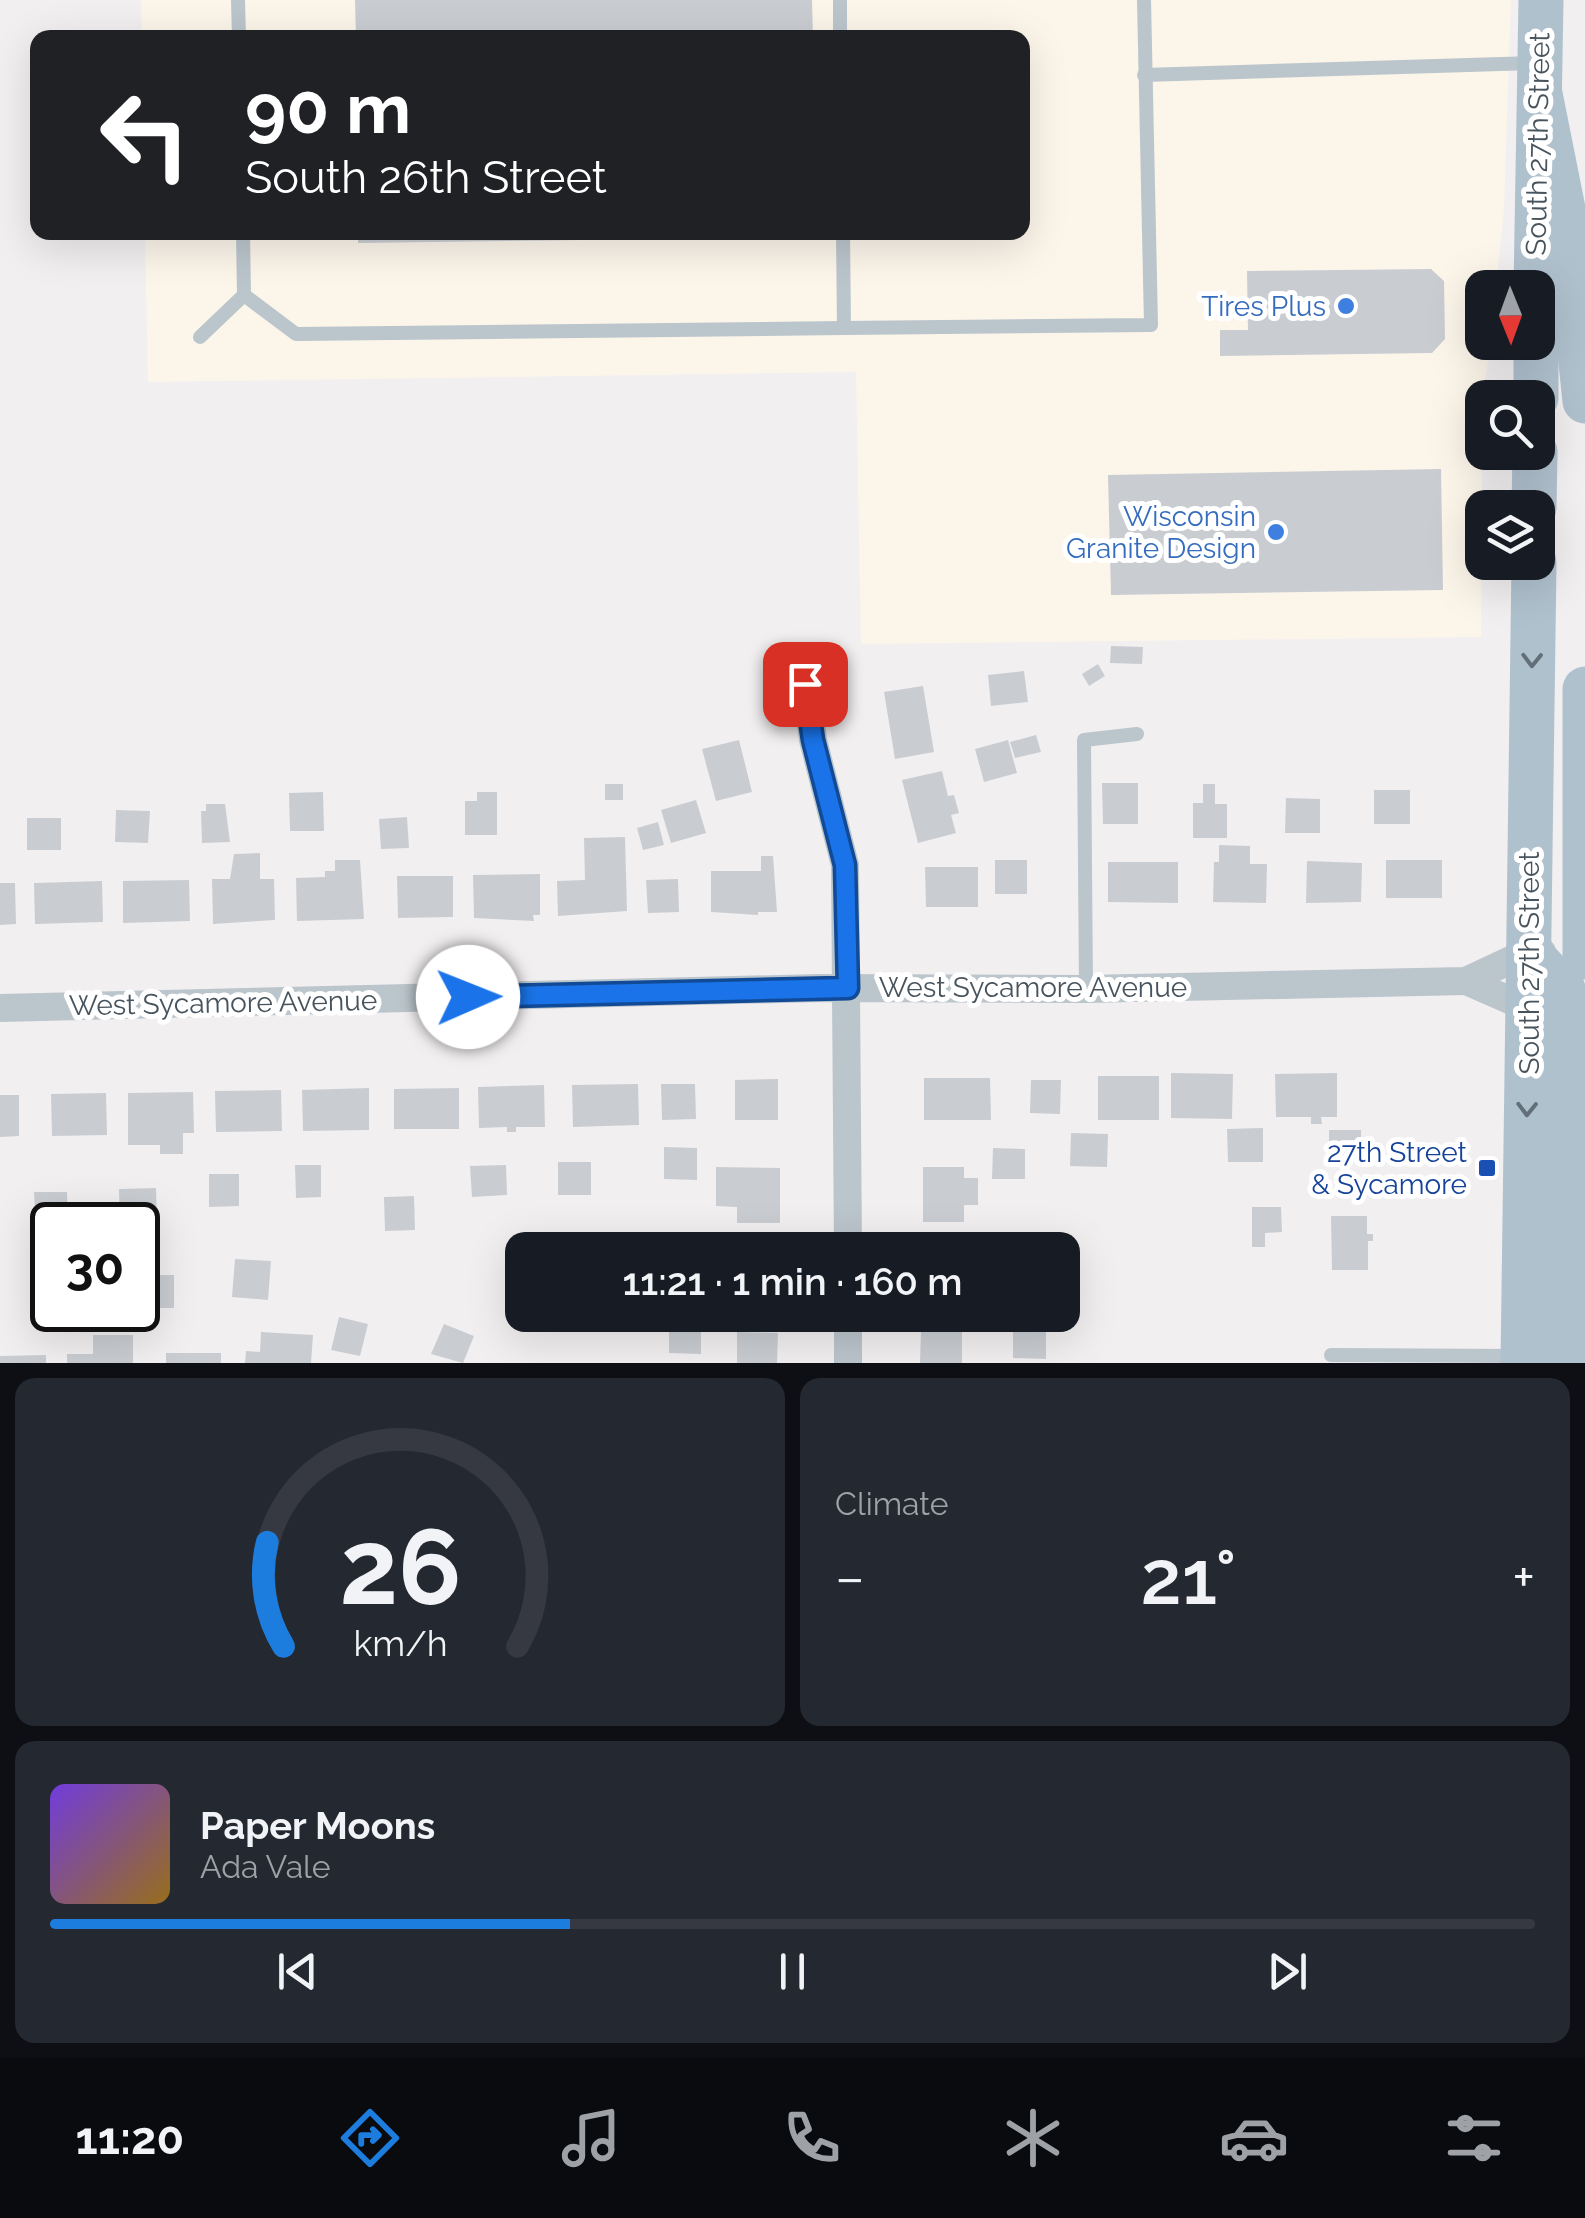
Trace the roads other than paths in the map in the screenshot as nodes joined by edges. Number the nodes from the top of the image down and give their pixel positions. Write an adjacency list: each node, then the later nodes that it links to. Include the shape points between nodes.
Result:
1 (238, 0): 5 (lane)
2 (840, 0): 6 (lane)
3 (1144, 0): 7 (lane)
4 (1541, 0): 8 (main road, South 27th Street)
5 (239, 30)
6 (840, 30)
7 (1144, 75): 8 (lane); 13 (lane, via 1150,325)
8 (1540, 78): 11 (main road, South 27th Street); 15 (main road, via 1567,229)
9 (243, 240): 12 (lane)
10 (843, 240): 13 (lane)
11 (1536, 270)
12 (244, 295): 13 (lane, via 296,334); 14 (lane)
13 (844, 328)
14 (200, 337)
15 (1585, 401)
16 (1534, 580): 20 (main road, South 27th Street, one-way to 20)
17 (803, 661): 23 (street, via 813,740 845,865)
18 (1585, 689): 22 (main road)
19 (1137, 734): 24 (lane, via 1084,740)
20 (1528, 952): 21 (street, West Sycamore Avenue); 22 (main road, South 27th Street); 22 (street)
21 (1466, 980): 22 (street, West Sycamore Avenue); 24 (street, West Sycamore Avenue)
22 (1573, 983): 29 (main road)
23 (848, 988): 24 (street, West Sycamore Avenue); 25 (street, West Sycamore Avenue); 26 (street)
24 (1086, 989)
25 (0, 1008)
26 (848, 1232)
27 (848, 1332): 30 (street)
28 (1331, 1354): 29 (lane)
29 (1538, 1361)
30 (848, 1363)

